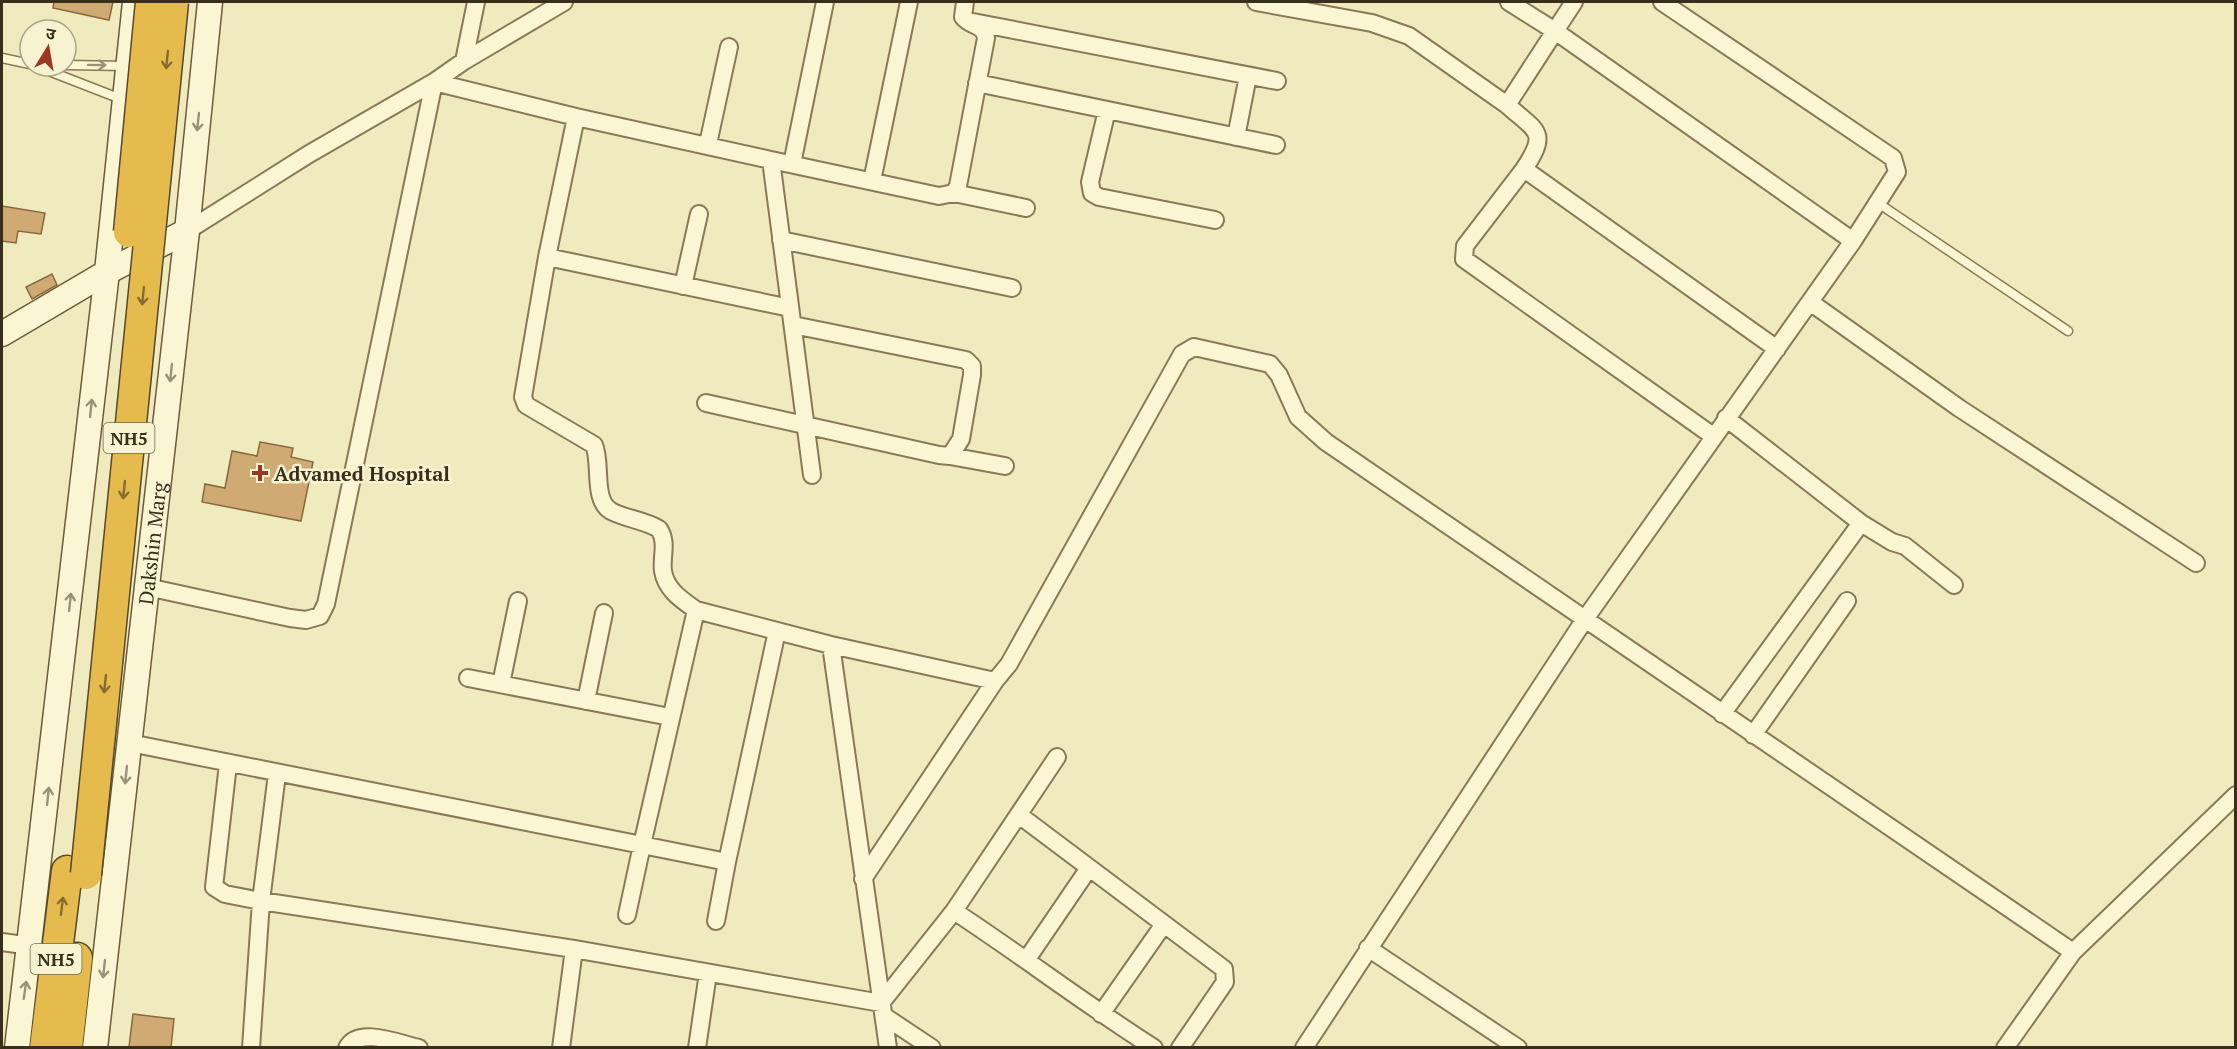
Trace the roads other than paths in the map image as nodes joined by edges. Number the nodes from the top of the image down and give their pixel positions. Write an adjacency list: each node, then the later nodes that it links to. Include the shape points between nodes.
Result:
1 (135, 2): 21 (street)
2 (151, 2): 90 (highway, NH5, bridge)
3 (173, 2): 90 (highway, NH5, one-way to 90, bridge)
4 (210, 2): 43 (street, Dakshin Marg, one-way to 43)
5 (476, 2): 19 (street)
6 (564, 2): 19 (street)
7 (825, 2): 35 (street)
8 (909, 2): 37 (street)
9 (965, 2): 14 (street, via 963,16)
10 (1256, 2): 28 (street, via 1372,23 1409,36)
11 (1509, 2): 15 (street)
12 (1574, 2): 15 (street)
13 (1662, 2): 39 (street, via 1893,158 1897,172)
14 (967, 21): 22 (street); 26 (street, via 986,32)
15 (1555, 31): 28 (street); 45 (street)
16 (729, 47): 32 (street)
17 (2, 58): 18 (lane)
18 (18, 61)
19 (464, 61): 25 (street)
20 (78, 65): 21 (lane, one-way to 21)
21 (128, 66): 27 (street)
22 (1248, 75): 24 (street); 31 (street)
23 (67, 78): 27 (lane)
24 (1277, 81)
25 (434, 82): 30 (street); 43 (street, via 309,154); 66 (street, via 326,604 320,616 306,620 290,618)
26 (977, 83): 29 (street); 38 (street)
27 (124, 100): 47 (street)
28 (1507, 105): 36 (street, via 1539,138 1538,148)
29 (1107, 110): 31 (street); 42 (street, via 1090,182 1092,193)
30 (576, 117): 32 (street); 46 (street)
31 (1236, 137): 33 (street)
32 (708, 144): 34 (street)
33 (1276, 145)
34 (771, 160): 35 (street); 44 (street)
35 (792, 164): 37 (street)
36 (1524, 169): 55 (street); 59 (street, via 1466,246 1464,259)
37 (872, 182): 38 (street, via 939,196)
38 (954, 193): 40 (street)
39 (1878, 203): 45 (street); 53 (lane)
40 (1026, 208)
41 (699, 214): 48 (street)
42 (1215, 220)
43 (188, 231): 47 (street); 66 (street, Dakshin Marg, one-way to 66)
44 (781, 240): 49 (street); 51 (street)
45 (1853, 241): 50 (street)
46 (547, 257): 48 (street); 69 (street, via 524,397 526,405 594,445 603,505 659,529 664,536 663,571 668,585)
47 (107, 272): 54 (street); 98 (street, one-way to 47)
48 (683, 286): 51 (street)
49 (1012, 288)
50 (1810, 302): 55 (street); 64 (street, via 1959,408)
51 (790, 308): 52 (street)
52 (793, 325): 58 (street); 60 (street, via 966,360 972,366 972,375 963,429)
53 (2068, 331)
54 (2, 334)
55 (1777, 349): 57 (street)
56 (706, 403): 58 (street)
57 (1726, 418): 59 (street); 63 (street)
58 (806, 424): 60 (street); 62 (street)
59 (1713, 436): 71 (street)
60 (950, 456): 61 (street)
61 (1005, 466)
62 (812, 475)
63 (1861, 523): 65 (street, via 1905,546); 78 (street)
64 (2196, 563)
65 (1954, 585)
66 (147, 587): 81 (street, Dakshin Marg)
67 (518, 601): 76 (street)
68 (1847, 601): 80 (street)
69 (696, 610): 72 (street); 79 (street)
70 (604, 613): 77 (street)
71 (1585, 619): 75 (street, via 1326,442 1298,417 1270,364 1194,347 1182,354 1009,664); 78 (street); 99 (street)
72 (777, 631): 73 (street); 88 (street)
73 (831, 645): 75 (street); 91 (street)
74 (468, 678): 76 (street)
75 (995, 681): 91 (street)
76 (501, 684): 77 (street)
77 (586, 701): 79 (street)
78 (1722, 714): 80 (street)
79 (670, 717): 87 (street)
80 (1753, 735): 101 (street)
81 (130, 742): 83 (street); 109 (street, Dakshin Marg, one-way to 109)
82 (1057, 757): 86 (street)
83 (228, 764): 84 (street); 92 (street, via 214,887 225,894)
84 (277, 774): 87 (street); 92 (street)
85 (2235, 795): 101 (street)
86 (1019, 815): 89 (street); 93 (street)
87 (642, 846): 88 (street); 94 (street)
88 (727, 862): 95 (street)
89 (1089, 868): 96 (street); 102 (street)
90 (76, 872): 107 (highway, NH5, one-way to 90); 108 (highway, NH5)
91 (863, 879): 104 (street)
92 (261, 902): 100 (street); 110 (street)
93 (954, 911): 102 (street); 104 (street)
94 (627, 915)
95 (717, 921)
96 (1164, 924): 105 (street); 118 (street, via 1224,969 1226,976 1222,988)
97 (2, 942): 98 (street)
98 (31, 946): 106 (street, one-way to 98)
99 (1368, 948): 119 (street); 120 (street)
100 (574, 949): 103 (street); 113 (street)
101 (2073, 952): 121 (street)
102 (1028, 959): 105 (street)
103 (708, 973): 104 (street); 114 (street)
104 (883, 1010): 115 (street); 116 (street)
105 (1101, 1014): 117 (street)
106 (17, 1047)
107 (45, 1047)
108 (67, 1047)
109 (95, 1047)
110 (250, 1047)
111 (347, 1047): 112 (street, via 364,1036)
112 (419, 1047)
113 (561, 1047)
114 (697, 1047)
115 (888, 1047)
116 (932, 1047)
117 (1154, 1047)
118 (1180, 1047)
119 (1304, 1047)
120 (1518, 1047)
121 (2006, 1047)

